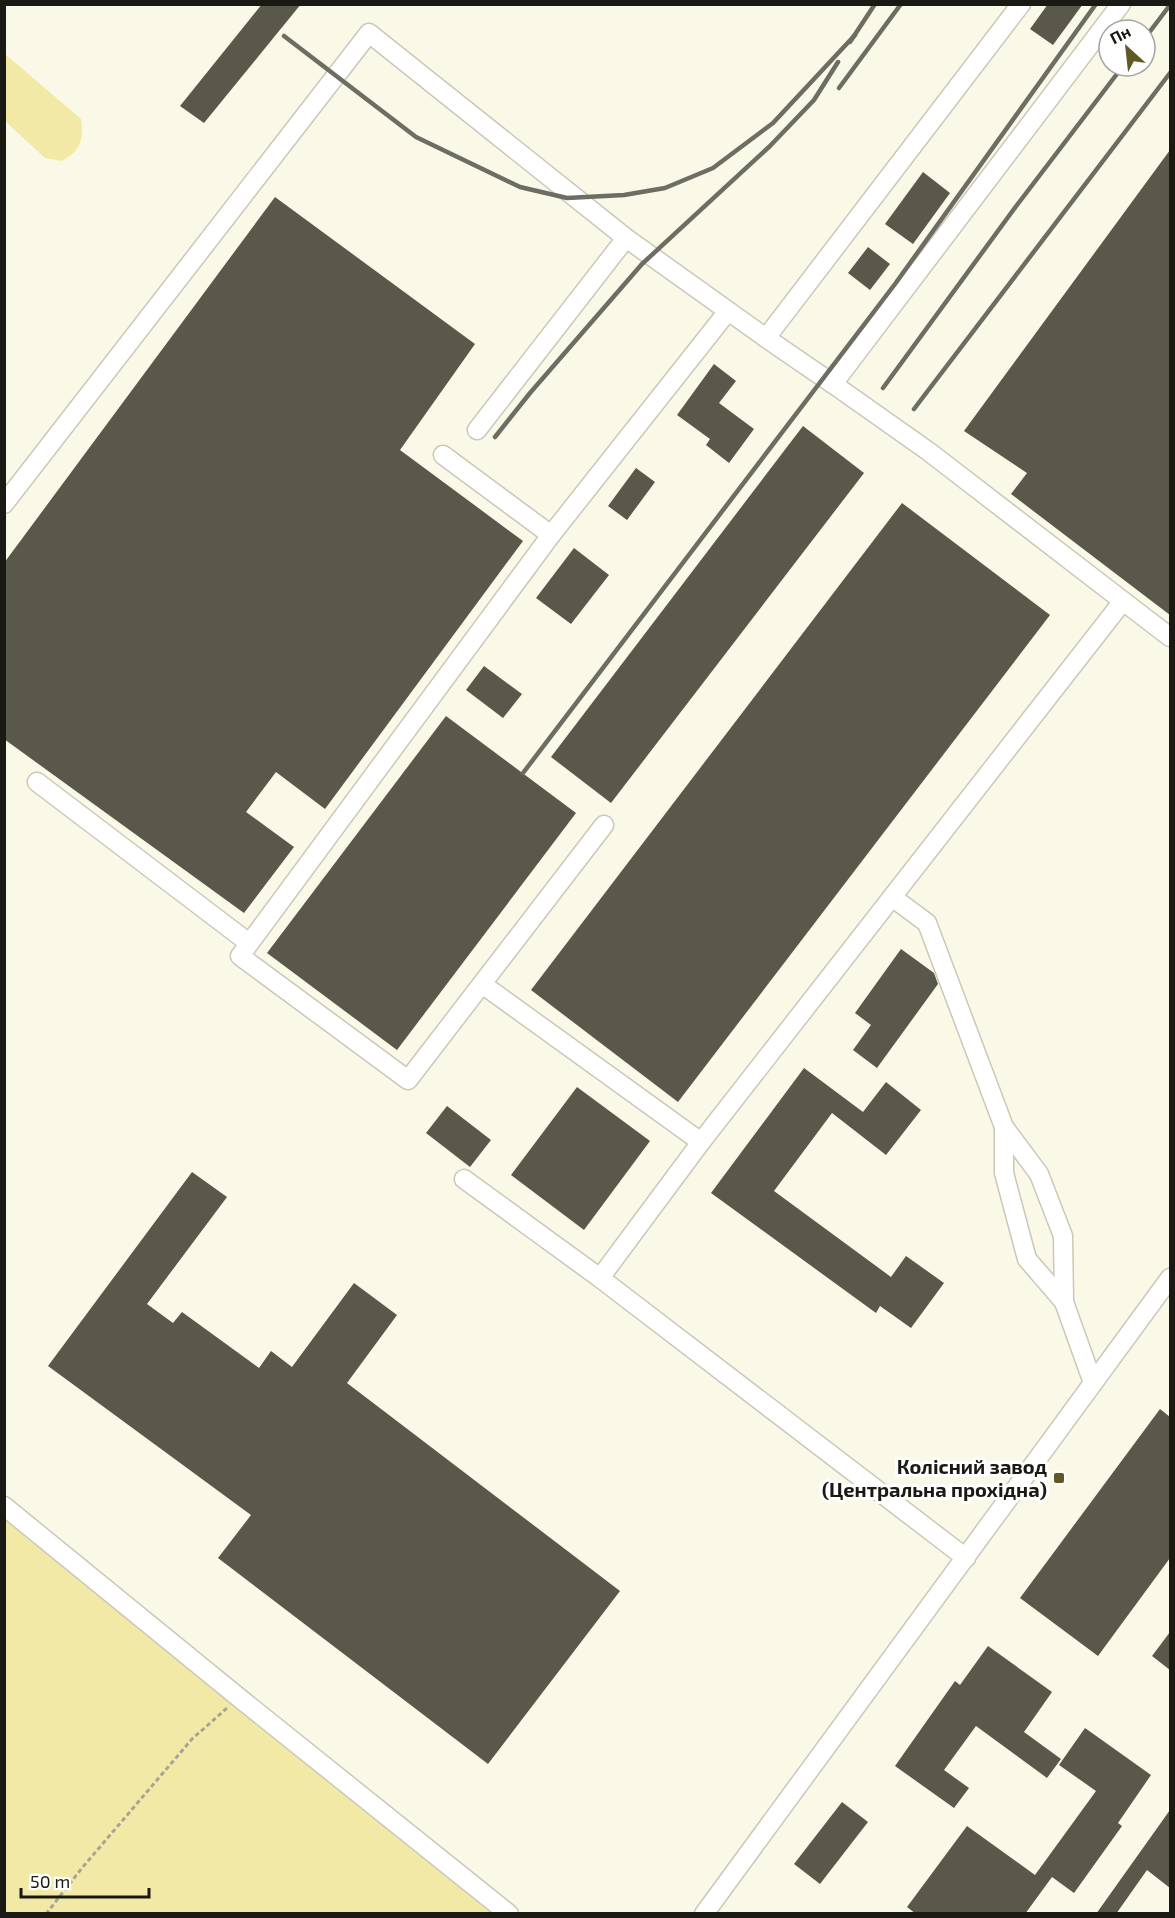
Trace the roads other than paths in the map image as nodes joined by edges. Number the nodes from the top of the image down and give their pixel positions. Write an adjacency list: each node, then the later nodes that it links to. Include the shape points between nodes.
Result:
1 (1021, 4): 5 (street)
2 (1121, 4): 6 (street)
3 (626, 238): 4 (street); 7 (street); 9 (street, via 369,33)
4 (728, 311): 5 (street); 10 (street)
5 (766, 338): 6 (street)
6 (833, 384): 11 (street, via 928,451)
7 (477, 430)
8 (443, 455): 10 (street)
9 (4, 504)
10 (551, 535): 16 (street)
11 (1123, 601): 12 (street); 15 (street)
12 (1170, 638)
13 (37, 782): 16 (street)
14 (604, 825): 17 (street)
15 (892, 897): 18 (street, via 927,923); 19 (street)
16 (249, 943): 17 (street, via 240,956 408,1080)
17 (482, 984): 19 (street)
18 (1004, 1127): 23 (street, via 1039,1174 1063,1236); 23 (street, via 1004,1173 1027,1259)
19 (701, 1142): 21 (street)
20 (464, 1179): 21 (street)
21 (600, 1278): 26 (street)
22 (1170, 1278): 24 (street)
23 (1064, 1302): 24 (street)
24 (1094, 1383): 26 (street)
25 (4, 1506): 27 (street)
26 (966, 1558): 28 (street)
27 (509, 1914)
28 (704, 1914)

